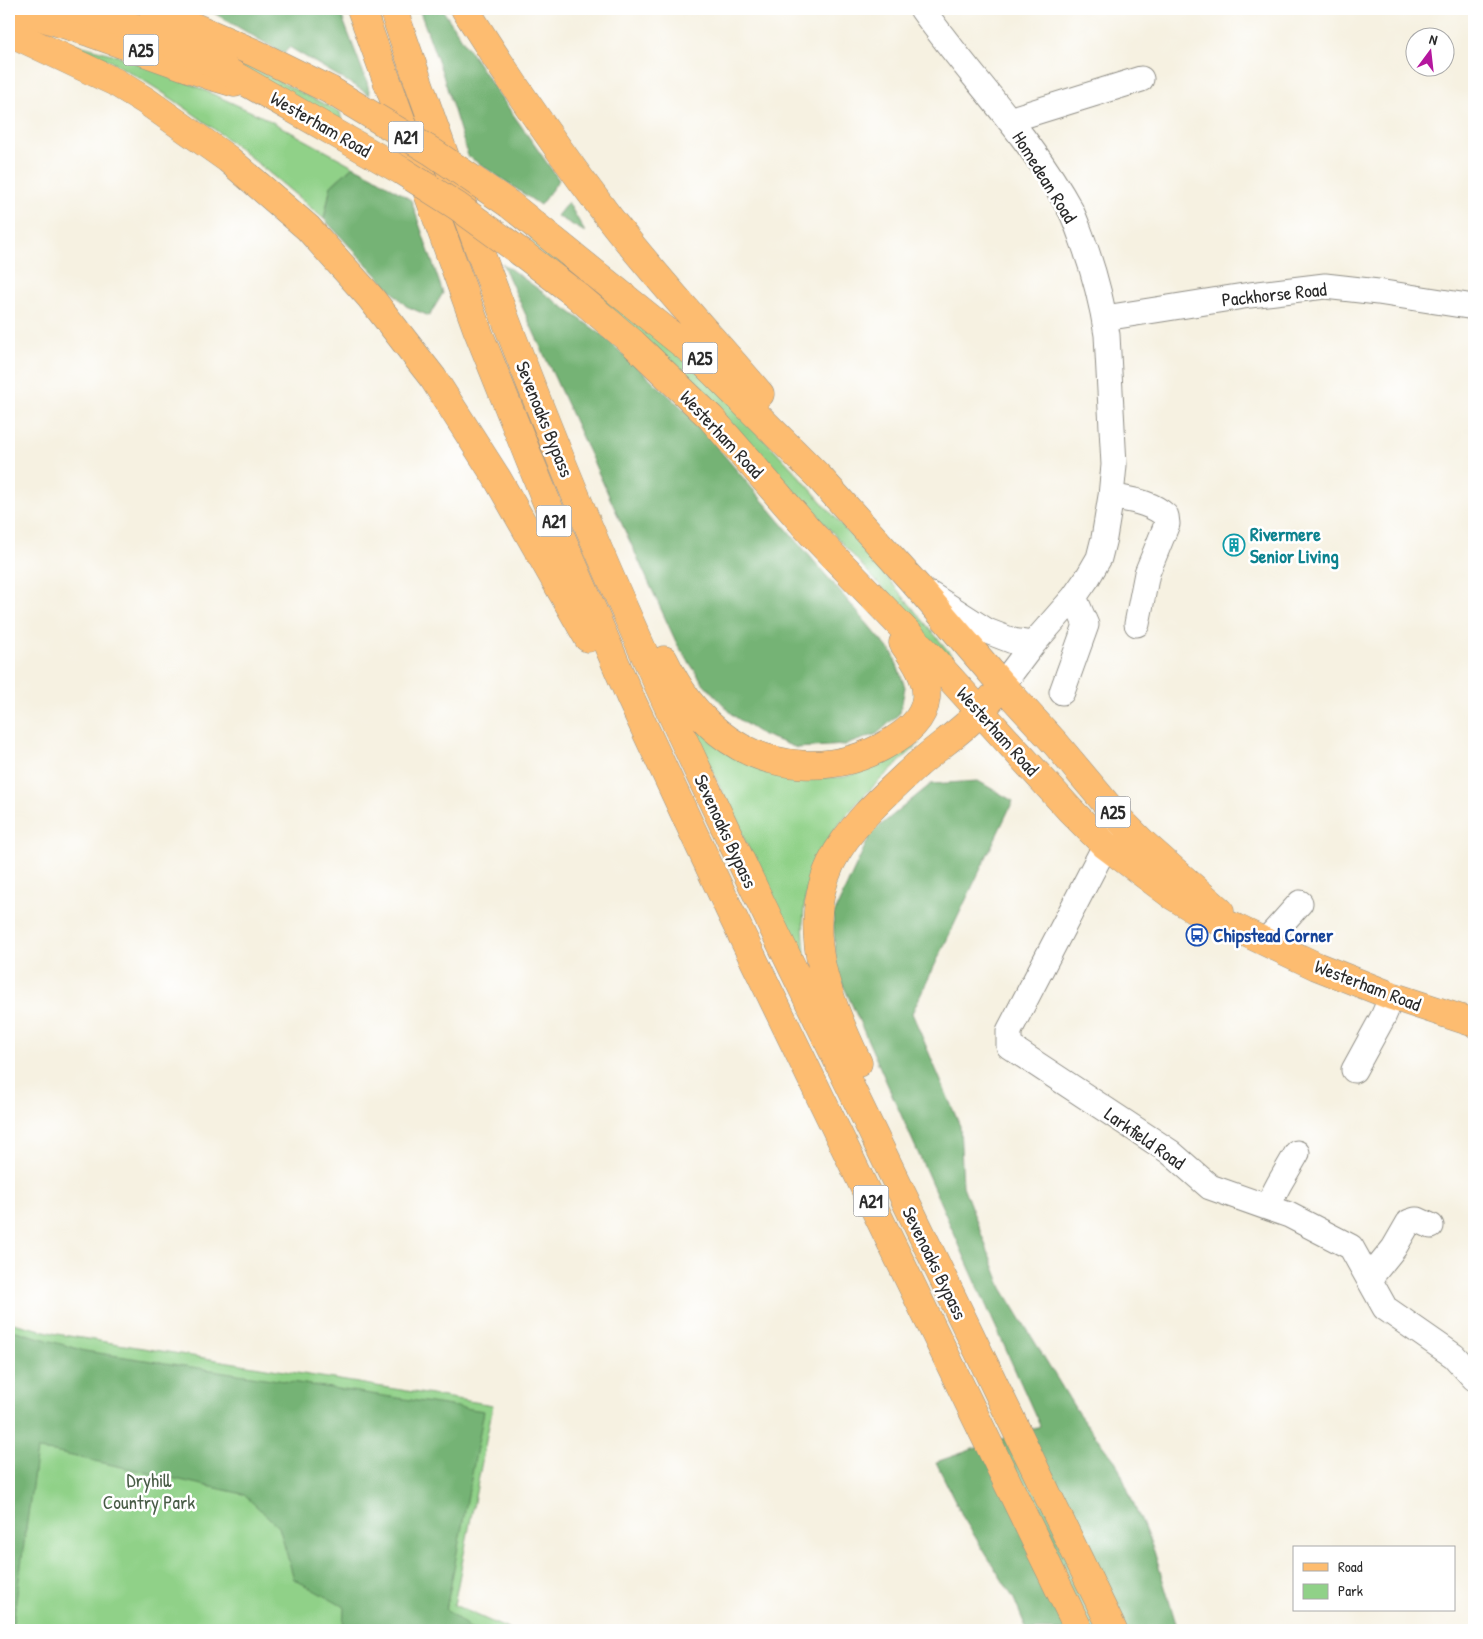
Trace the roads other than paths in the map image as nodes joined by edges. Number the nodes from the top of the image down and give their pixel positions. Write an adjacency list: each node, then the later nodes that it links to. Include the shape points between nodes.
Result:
1 (16, 9): 10 (main road, Westerham Road / A25)
2 (78, 9): 10 (main road, via 166,40)
3 (153, 9): 16 (main road, Westerham Road / A25, bridge, via 330,90 431,151 509,204 696,354)
4 (361, 9): 26 (main road, Sevenoaks Bypass / A21, via 477,330 584,591)
5 (393, 9): 15 (main road, Sevenoaks Bypass / A21, via 483,259)
6 (464, 9): 16 (main road, via 524,101 605,212 775,412)
7 (922, 9): 11 (street, Homedean Road)
8 (9, 32): 26 (main road, via 115,82 228,159 308,228 370,297 433,378 497,478)
9 (1141, 79): 11 (street)
10 (266, 92): 20 (main road, Westerham Road / A25, bridge, via 402,170 449,201 574,293 634,343 711,418)
11 (1009, 120): 13 (street, Homedean Road, via 1072,212 1087,251)
12 (1474, 306): 13 (street, Packhorse Road, via 1325,286)
13 (1105, 318): 14 (street, Homedean Road)
14 (1110, 402): 17 (street, Westerham Road, via 1114,465)
15 (558, 451): 20 (main road, via 676,682 718,732 744,749 785,763 830,764 867,754 901,736 912,726 923,710 925,684 918,666); 37 (main road, Sevenoaks Bypass / A21, via 697,770)
16 (819, 477): 18 (main road, Westerham Road / A25)
17 (1111, 496): 19 (street, Westerham Road, via 1099,558); 21 (street, via 1138,502 1166,516 1167,524 1147,573)
18 (917, 586): 22 (street, via 987,631 1013,641); 23 (main road, Westerham Road / A25)
19 (1074, 597): 22 (street, Westerham Road); 24 (street, via 1086,624)
20 (878, 604): 25 (main road, Westerham Road / A25)
21 (1137, 624)
22 (1033, 644): 23 (street, Westerham Road)
23 (1002, 685): 25 (main road); 27 (main road, Westerham Road / A25)
24 (1062, 692)
25 (981, 712): 28 (main road, Westerham Road / A25); 37 (main road, via 881,799 849,834 831,862 817,912 818,950 826,987 886,1126)
26 (664, 772): 41 (main road, Sevenoaks Bypass / A21)
27 (1119, 819): 28 (street, Larkfield Road); 30 (main road, Westerham Road / A25)
28 (1105, 844): 30 (main road, Westerham Road / A25, via 1173,896 1204,915); 36 (street, Larkfield Road, via 1008,1031 1009,1046 1170,1152 1210,1187)
29 (1300, 903): 31 (street)
30 (1236, 928): 31 (main road, Westerham Road / A25)
31 (1265, 942): 32 (main road, Westerham Road / A25)
32 (1392, 996): 33 (main road, Westerham Road / A25); 34 (street)
33 (1474, 1023)
34 (1354, 1070)
35 (1297, 1153): 36 (street)
36 (1267, 1207): 39 (street, Larkfield Road, via 1351,1246)
37 (910, 1210): 42 (main road, Sevenoaks Bypass / A21)
38 (1431, 1226): 39 (street, via 1418,1220 1409,1222 1394,1248)
39 (1369, 1279): 40 (street, Larkfield Road, via 1385,1308 1454,1356)
40 (1474, 1378)
41 (1079, 1630)
42 (1113, 1630)

